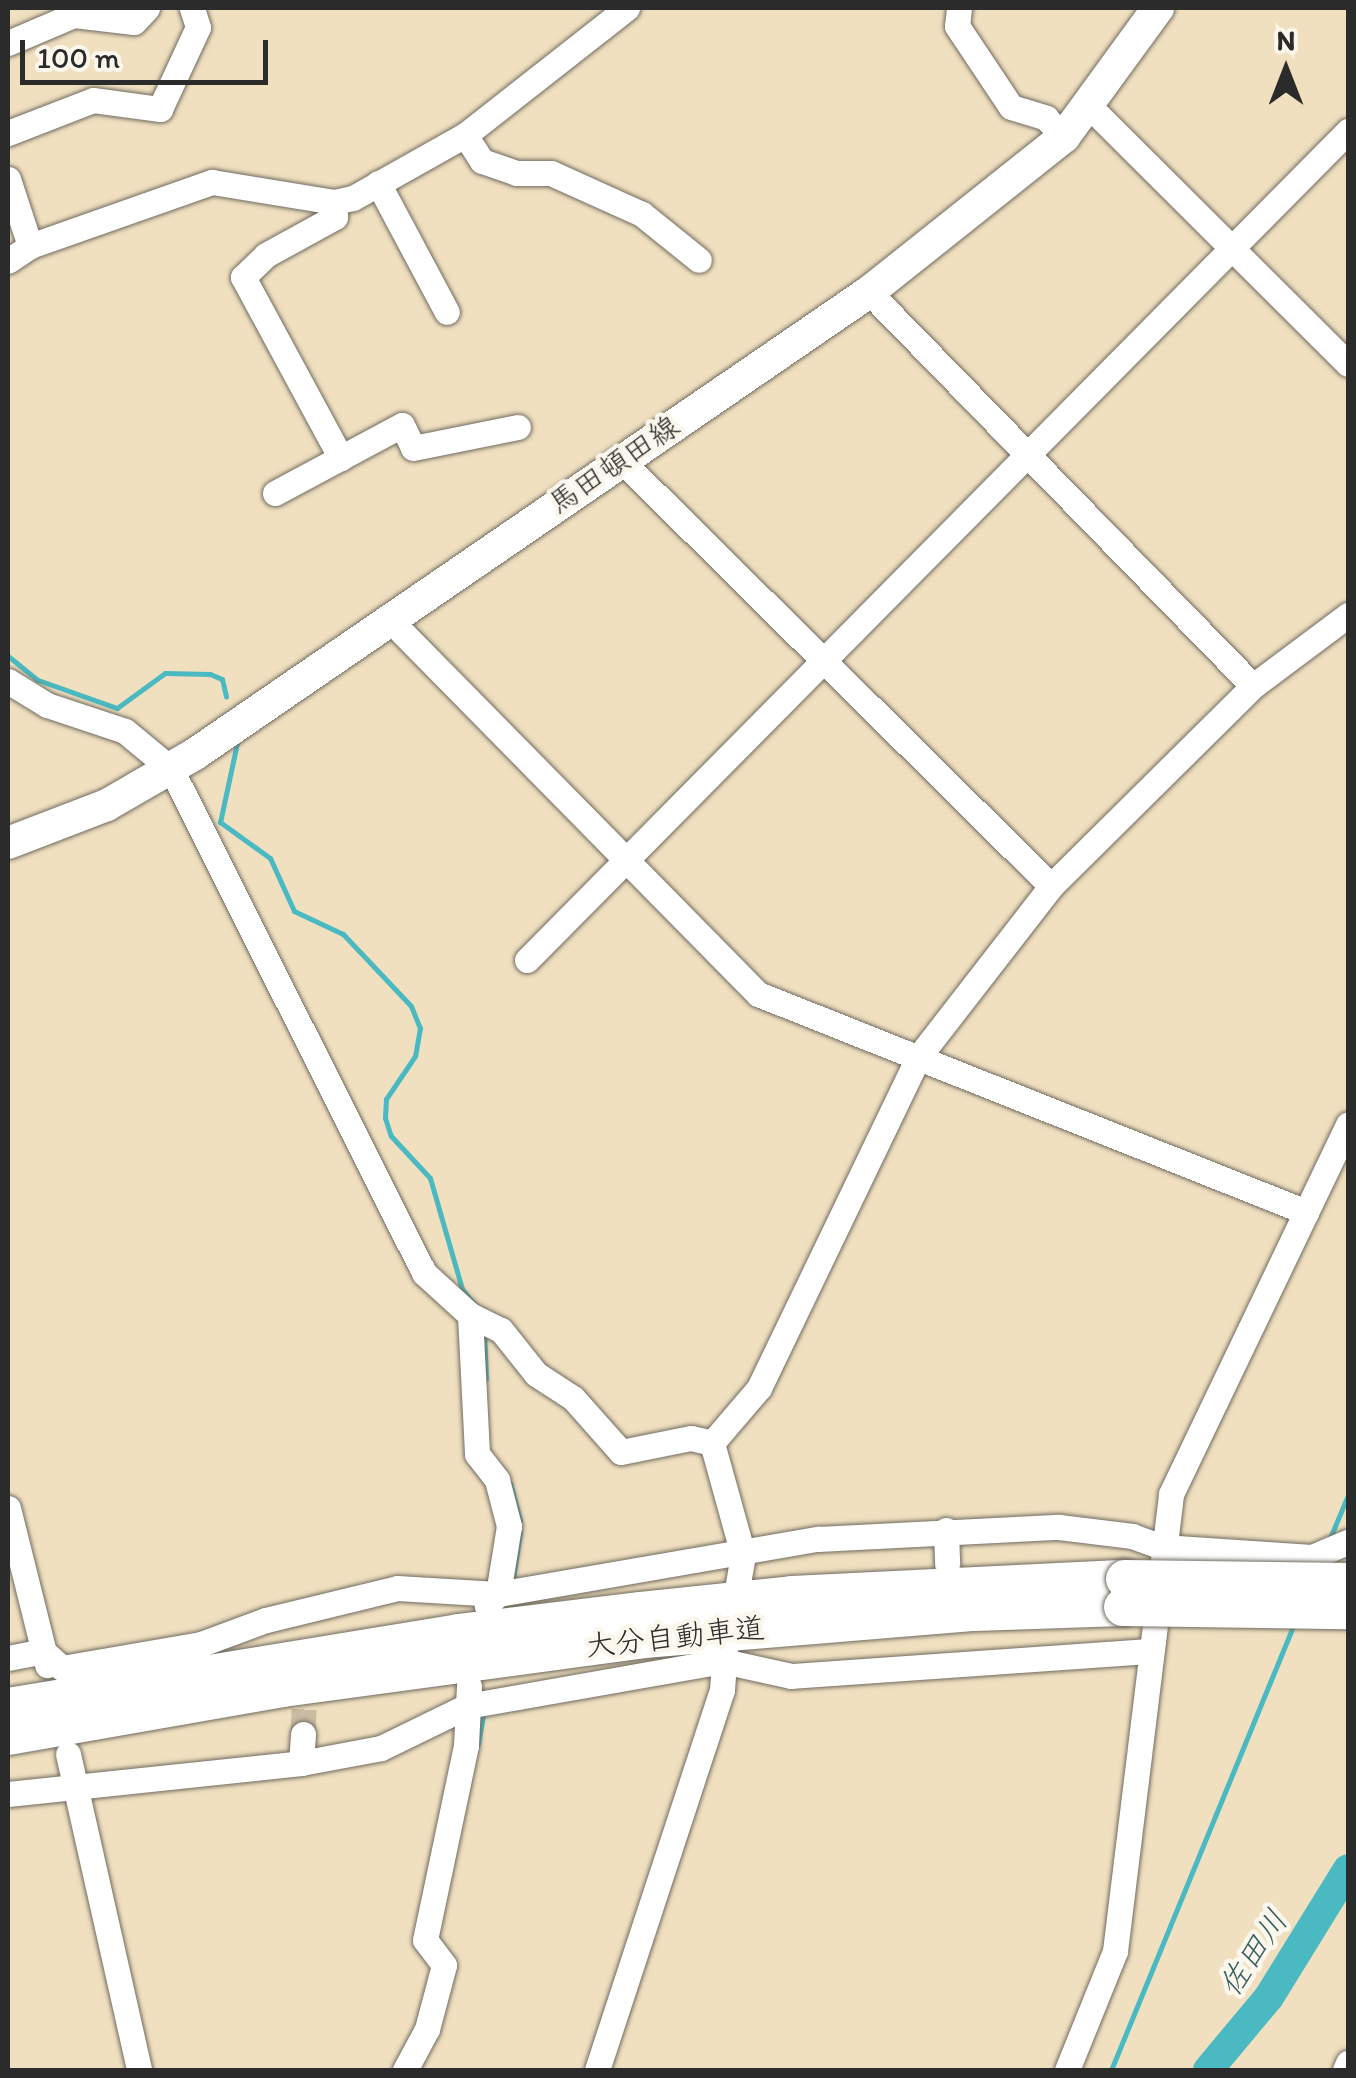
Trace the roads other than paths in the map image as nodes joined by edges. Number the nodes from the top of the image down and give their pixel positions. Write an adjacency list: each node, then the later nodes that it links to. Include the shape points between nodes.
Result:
1 (147, 8): 6 (street, via 134,22 74,16)
2 (192, 8): 9 (street, via 198,27 160,109 93,100)
3 (627, 8): 10 (street)
4 (958, 8): 11 (street, via 958,26 1010,107 1046,118)
5 (1158, 8): 7 (main road, 馬田頓田線)
6 (8, 43)
7 (1090, 106): 11 (main road, 馬田頓田線); 16 (street)
8 (1348, 130): 16 (street)
9 (8, 132)
10 (465, 135): 13 (street); 17 (street, via 482,160 516,174 551,174 642,214)
11 (1064, 136): 19 (main road, 馬田頓田線)
12 (8, 179): 15 (street)
13 (378, 183): 14 (street); 20 (street)
14 (334, 202): 15 (street, via 212,182); 24 (street, via 335,217 266,256 243,277)
15 (30, 246): 18 (street)
16 (1234, 249): 21 (street); 23 (street)
17 (699, 260)
18 (8, 261)
19 (870, 292): 23 (street); 25 (main road, 馬田頓田線)
20 (447, 312)
21 (1348, 364)
22 (518, 427): 24 (street, via 413,448 402,425)
23 (1027, 457): 29 (street); 31 (street)
24 (341, 458): 26 (street)
25 (621, 460): 28 (main road, 馬田頓田線); 29 (street)
26 (275, 493)
27 (1348, 615): 31 (street)
28 (390, 620): 32 (main road, 馬田頓田線); 34 (street)
29 (824, 662): 34 (street); 35 (street)
30 (8, 681): 32 (street, via 47,704 124,731)
31 (1253, 686): 35 (street)
32 (170, 769): 33 (main road, 馬田頓田線, via 107,805); 40 (street, via 424,1273)
33 (8, 844)
34 (626, 861): 36 (street); 37 (street, via 758,994)
35 (1051, 886): 37 (street)
36 (527, 960)
37 (916, 1059): 39 (street); 41 (street, via 759,1388)
38 (1348, 1124): 39 (street)
39 (1306, 1212): 45 (street, via 1171,1494)
40 (477, 1318): 41 (street, via 522,1348 536,1374 573,1398 621,1452 691,1438); 51 (street, via 477,1454 497,1480 510,1526)
41 (712, 1443): 46 (street)
42 (8, 1508): 53 (street)
43 (946, 1530): 45 (street, via 1058,1527 1132,1536); 46 (street, via 818,1538); 47 (street)
44 (1348, 1542): 45 (street, via 1312,1557)
45 (1162, 1547): 54 (street)
46 (744, 1555): 49 (street); 51 (street)
47 (947, 1564)
48 (1348, 1582): 50 (highway, 大分自動車道, bridge)
49 (737, 1590)
50 (1124, 1593): 52 (highway, 大分自動車道, bridge); 59 (highway, 大分自動車道, via 810,1594 621,1614); 61 (highway, 大分自動車道, via 644,1639 283,1688)
51 (501, 1596): 53 (street, via 398,1588 266,1620 202,1644 62,1668)
52 (1348, 1610)
53 (43, 1651): 56 (street); 57 (street)
54 (1148, 1651): 55 (street, via 952,1652 791,1676); 70 (street, via 1115,1950)
55 (724, 1655): 58 (street); 69 (street, via 722,1690)
56 (8, 1658)
57 (50, 1679)
58 (477, 1698): 63 (street, via 380,1748); 68 (street, via 434,1952 444,1965 426,2029)
59 (8, 1707)
60 (302, 1734): 63 (street)
61 (8, 1736)
62 (68, 1754): 64 (street)
63 (301, 1763): 64 (street)
64 (74, 1783): 65 (street); 67 (street)
65 (8, 1794)
66 (1348, 2062): 71 (street)
67 (139, 2070)
68 (405, 2070)
69 (597, 2070)
70 (1067, 2070)
71 (1344, 2070)

